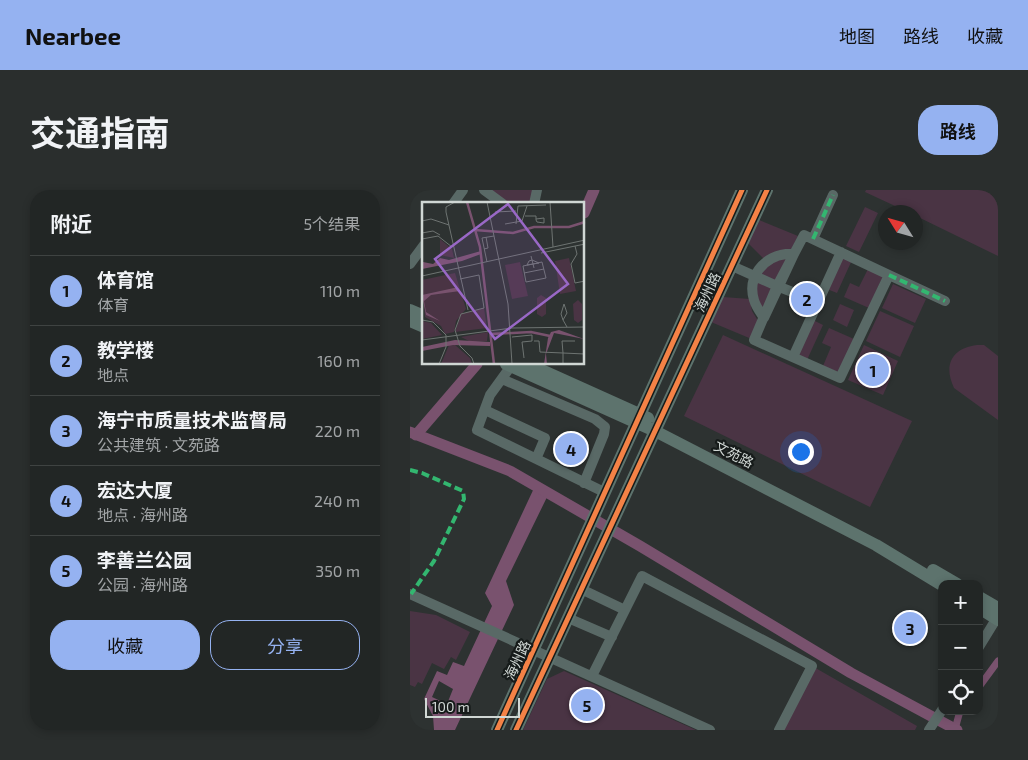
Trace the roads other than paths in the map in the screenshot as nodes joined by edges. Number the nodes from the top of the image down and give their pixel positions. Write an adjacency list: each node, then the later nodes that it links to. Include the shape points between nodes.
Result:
1 (463, 190): 6 (street)
2 (484, 190): 7 (street)
3 (742, 190): 28 (main road, 海州路)
4 (767, 190): 12 (main road, 海州路)
5 (833, 195): 8 (street)
6 (455, 202)
7 (500, 202)
8 (813, 239): 10 (street); 15 (street, via 804,235)
9 (422, 248): 11 (street)
10 (842, 252): 13 (street); 23 (street)
11 (410, 264)
12 (732, 266): 14 (street); 29 (main road, 海州路)
13 (889, 275): 17 (street); 23 (street, via 840,378)
14 (755, 277): 15 (street); 15 (street, via 769,259 794,254); 20 (street, via 752,295)
15 (777, 286): 16 (street); 20 (street)
16 (800, 295)
17 (945, 302)
18 (410, 310): 19 (main road)
19 (422, 315)
20 (764, 318): 23 (street, via 754,340)
21 (410, 321): 22 (main road)
22 (422, 326)
23 (793, 357)
24 (508, 365): 26 (street); 28 (main road, 文苑路)
25 (530, 365): 28 (main road, 文苑路)
26 (502, 379): 27 (street, via 490,395); 31 (street, via 595,419 605,427)
27 (485, 410): 30 (street, via 477,430); 30 (street, via 545,438)
28 (639, 419): 29 (main road, 文苑路); 32 (main road, 海州路)
29 (657, 427): 33 (main road, 文苑路, via 875,537); 34 (main road, 文苑路, via 876,545); 35 (main road, 海州路)
30 (536, 459): 31 (street)
31 (584, 482): 32 (street)
32 (604, 492): 46 (main road, 海州路)
33 (949, 580)
34 (938, 583)
35 (581, 589): 41 (street); 43 (main road, 海州路)
36 (410, 594): 39 (street)
37 (983, 601): 42 (main road)
38 (410, 602): 39 (street)
39 (430, 603): 46 (street)
40 (983, 609): 42 (main road)
41 (625, 610): 44 (street); 53 (street, via 642,576 812,666)
42 (998, 615): 45 (street)
43 (568, 618): 44 (street); 47 (main road, 海州路)
44 (612, 638): 48 (street)
45 (983, 640)
46 (534, 650): 47 (street); 50 (main road, 海州路)
47 (550, 657): 48 (street); 51 (main road, 海州路)
48 (592, 676): 52 (street)
49 (939, 715): 54 (street)
50 (497, 730)
51 (516, 730)
52 (710, 730)
53 (779, 730)
54 (929, 730)

